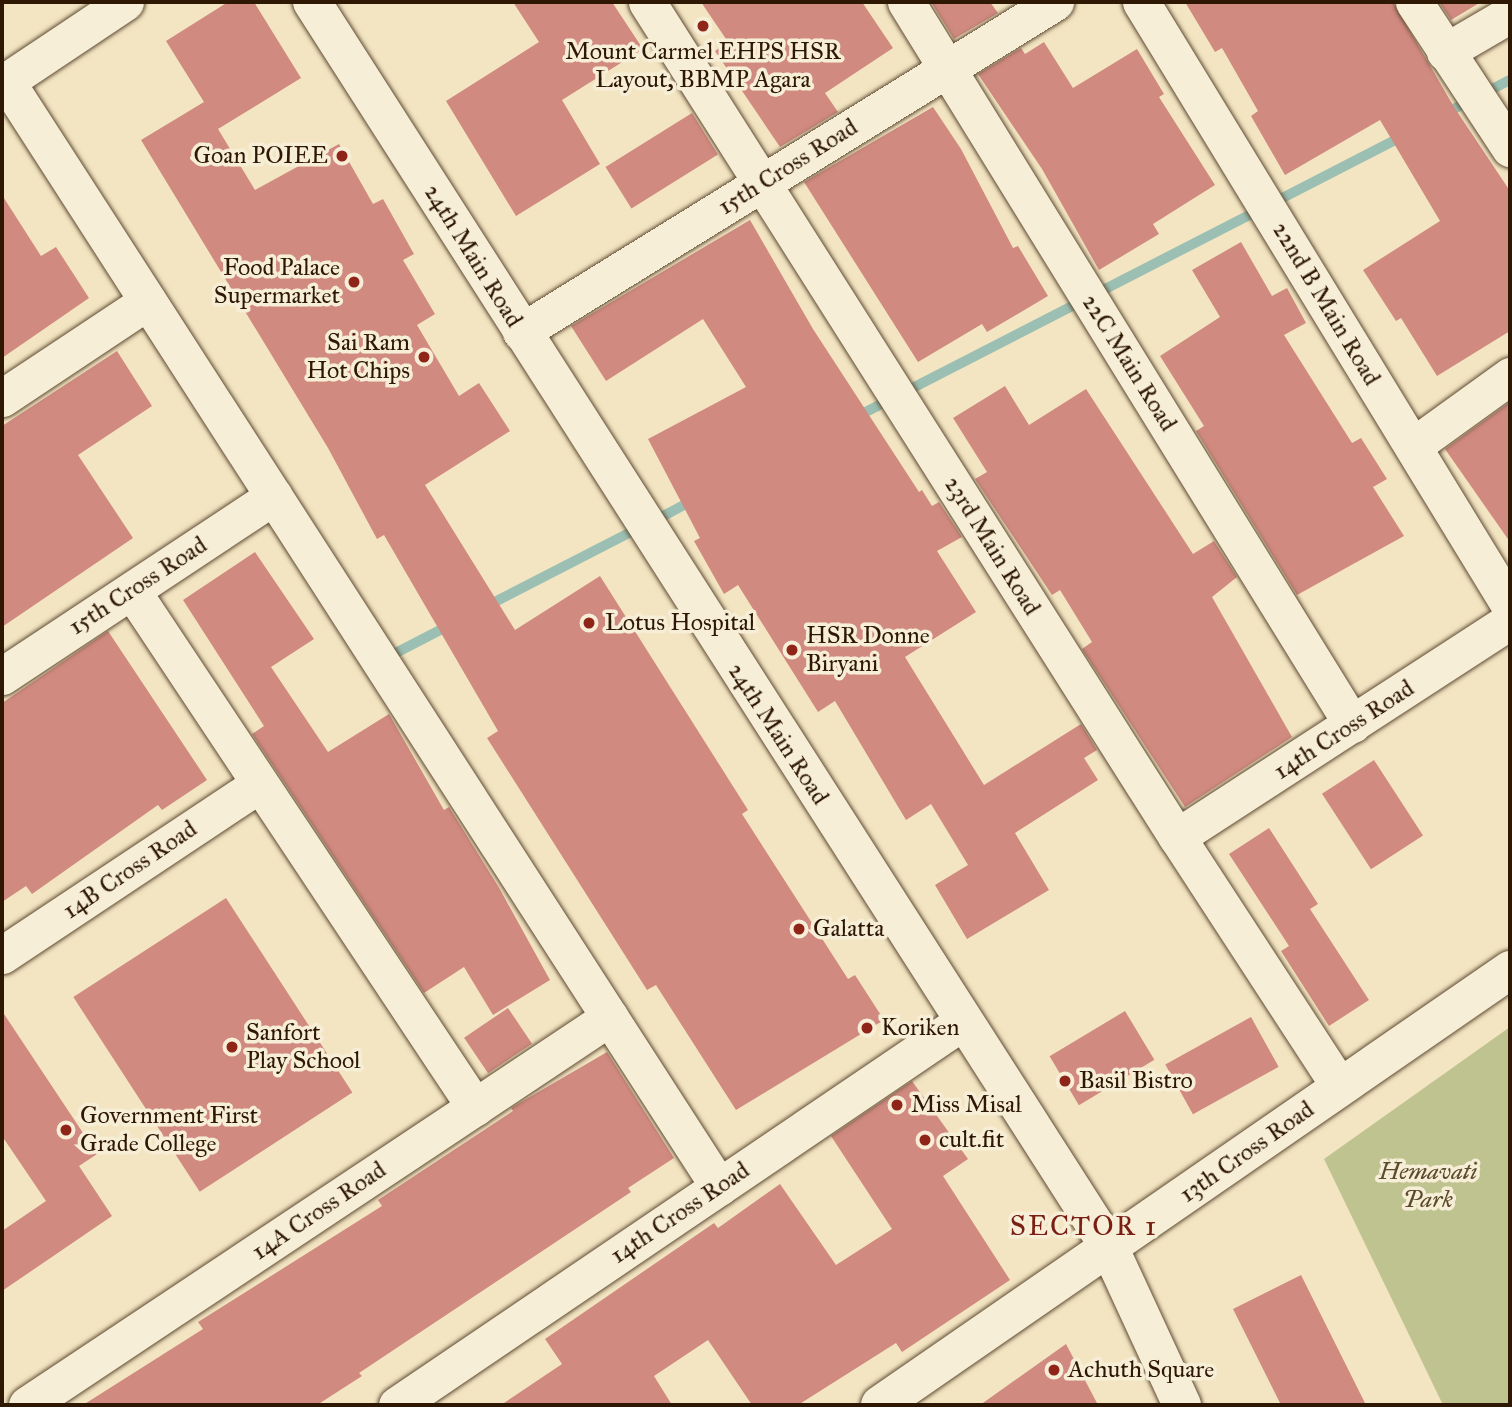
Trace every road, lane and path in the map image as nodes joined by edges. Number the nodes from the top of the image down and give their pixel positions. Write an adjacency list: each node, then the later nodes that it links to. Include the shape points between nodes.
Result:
1 (125, 2): 11 (street)
2 (312, 2): 15 (street, 24th Main Road)
3 (647, 2): 13 (street, 23rd Main Road)
4 (906, 2): 10 (street, 22C Main Road)
5 (1055, 2): 10 (street, 15th Cross Road)
6 (1141, 2): 18 (street, 22nd B Main Road)
7 (1414, 2): 9 (street)
8 (1510, 14): 9 (street)
9 (1446, 52): 12 (street)
10 (947, 68): 13 (street, 15th Cross Road); 24 (street, 22C Main Road)
11 (4, 83): 14 (street)
12 (1510, 148)
13 (762, 183): 15 (street, 15th Cross Road); 26 (street, 23rd Main Road)
14 (148, 301): 17 (street); 19 (street)
15 (521, 332): 30 (street, 24th Main Road)
16 (1510, 376): 18 (street)
17 (2, 398)
18 (1413, 446): 21 (street, 22nd B Main Road)
19 (274, 496): 20 (street, 15th Cross Road); 29 (street)
20 (132, 591): 23 (street, 15th Cross Road); 25 (street)
21 (1510, 606)
22 (1510, 621): 24 (street, 14th Cross Road)
23 (2, 676)
24 (1352, 724): 26 (street, 14th Cross Road)
25 (258, 784): 27 (street, 14B Cross Road); 32 (street)
26 (1177, 837): 31 (street, 23rd Main Road)
27 (2, 955)
28 (1510, 970): 31 (street, 13th Cross Road)
29 (610, 1017): 32 (street, 14A Cross Road); 33 (street)
30 (962, 1021): 33 (street, 14th Cross Road); 34 (street, 24th Main Road)
31 (1340, 1087): 34 (street, 13th Cross Road)
32 (475, 1107): 35 (street, 14A Cross Road)
33 (719, 1187): 36 (street, 14th Cross Road)
34 (1109, 1247): 37 (street, 13th Cross Road); 38 (street, 24th Main Road)
35 (27, 1405)
36 (397, 1405)
37 (880, 1405)
38 (1182, 1405)

